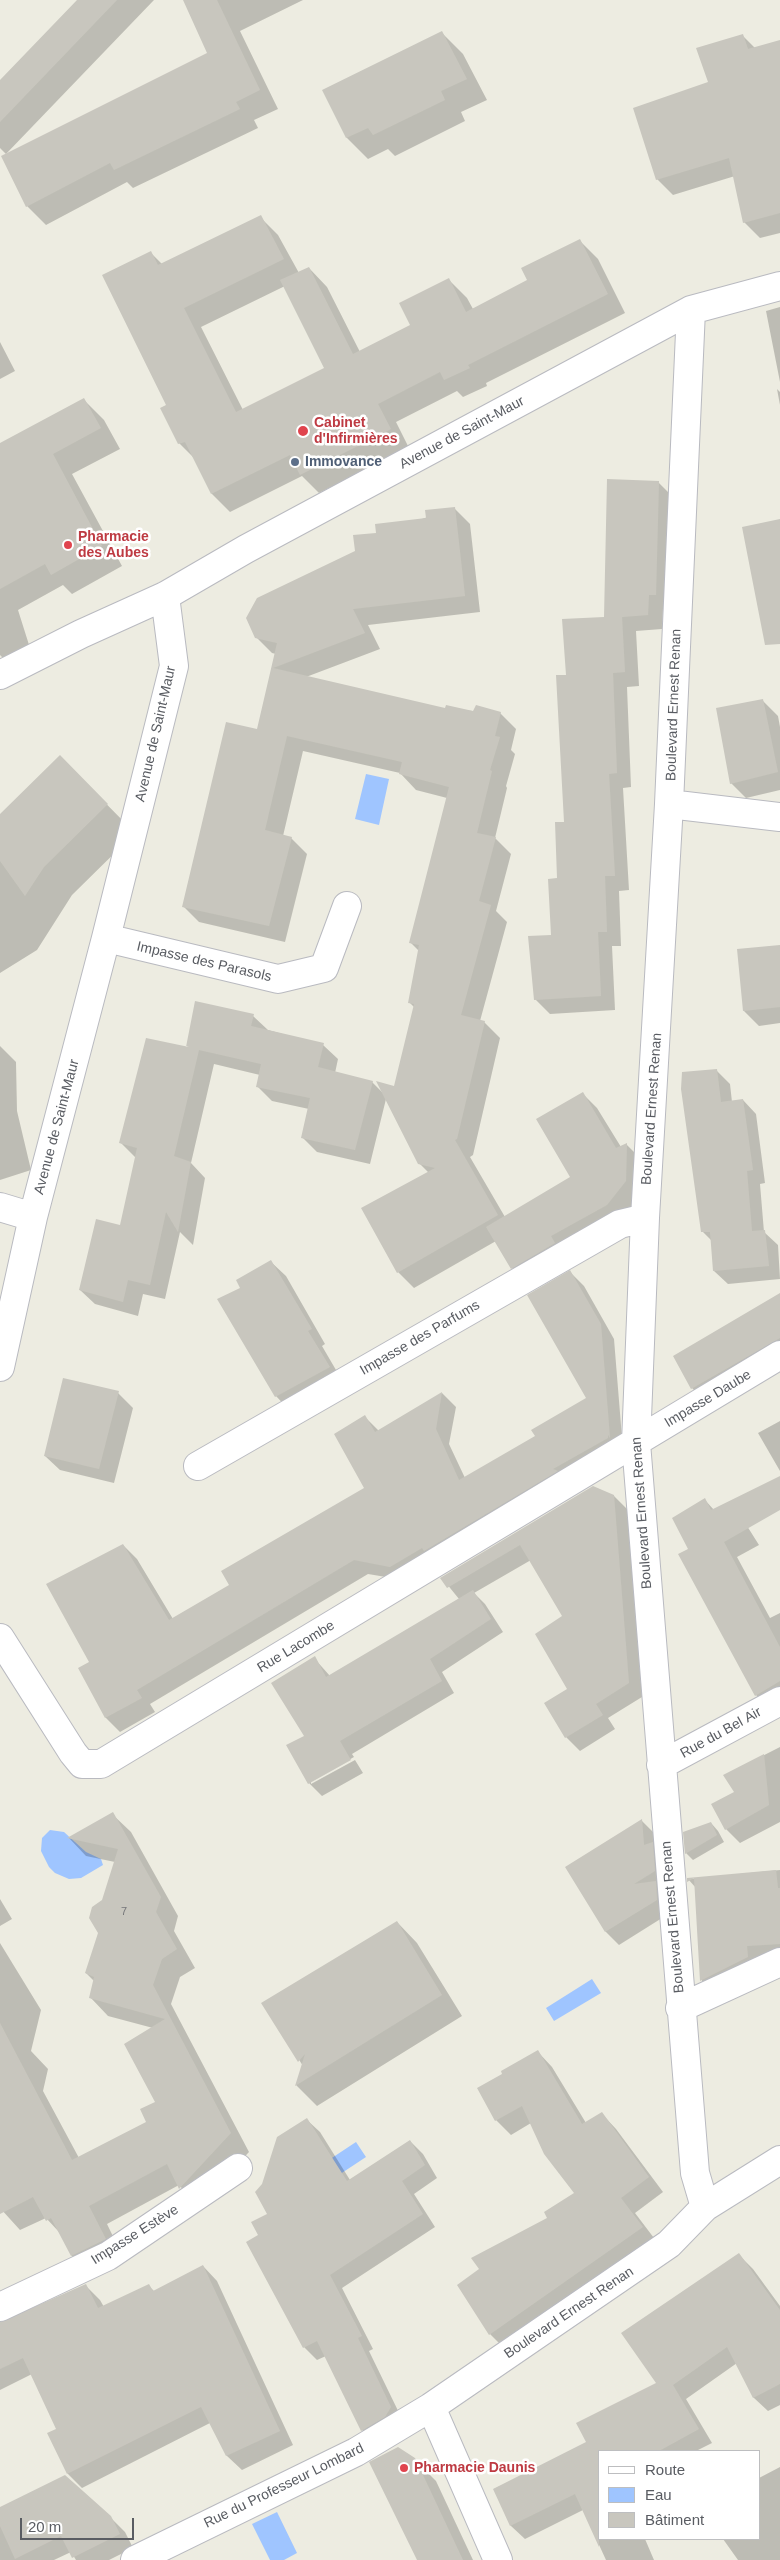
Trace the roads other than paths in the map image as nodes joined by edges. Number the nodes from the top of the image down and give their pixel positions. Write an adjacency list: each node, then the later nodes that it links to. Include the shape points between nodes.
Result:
1 (780, 286): 2 (street, Avenue de Saint-Maur)
2 (691, 310): 3 (street, Avenue de Saint-Maur, via 246,549); 5 (street, Boulevard Ernest Renan)
3 (165, 596): 4 (street); 8 (street, Avenue de Saint-Maur, via 174,666)
4 (0, 675)
5 (669, 804): 6 (street); 11 (street, Boulevard Ernest Renan)
6 (780, 817)
7 (347, 906): 8 (street, Impasse des Parasols, via 324,968 278,979)
8 (106, 938): 10 (street, Avenue de Saint-Maur)
9 (0, 1207): 10 (street)
10 (33, 1217): 13 (street, Avenue de Saint-Maur)
11 (645, 1218): 14 (street, Boulevard Ernest Renan); 15 (street, Impasse des Parfums, via 620,1224)
12 (780, 1355): 14 (street, Impasse Daube)
13 (0, 1367)
14 (636, 1443): 16 (street, Rue Lacombe, via 101,1764 82,1764 73,1753); 18 (street, Boulevard Ernest Renan)
15 (198, 1466)
16 (0, 1638)
17 (780, 1701): 18 (street, Rue du Bel Air)
18 (661, 1765): 20 (street, Boulevard Ernest Renan)
19 (780, 1962): 20 (street)
20 (680, 2008): 23 (street, Boulevard Ernest Renan, via 695,2173)
21 (780, 2160): 23 (street)
22 (238, 2168): 24 (street, Impasse Estève, via 108,2256)
23 (705, 2207): 25 (street, Boulevard Ernest Renan, via 669,2244)
24 (0, 2307)
25 (431, 2407): 26 (street, Rue du Professeur Lombard, via 356,2452); 27 (street)
26 (135, 2560)
27 (498, 2560)

